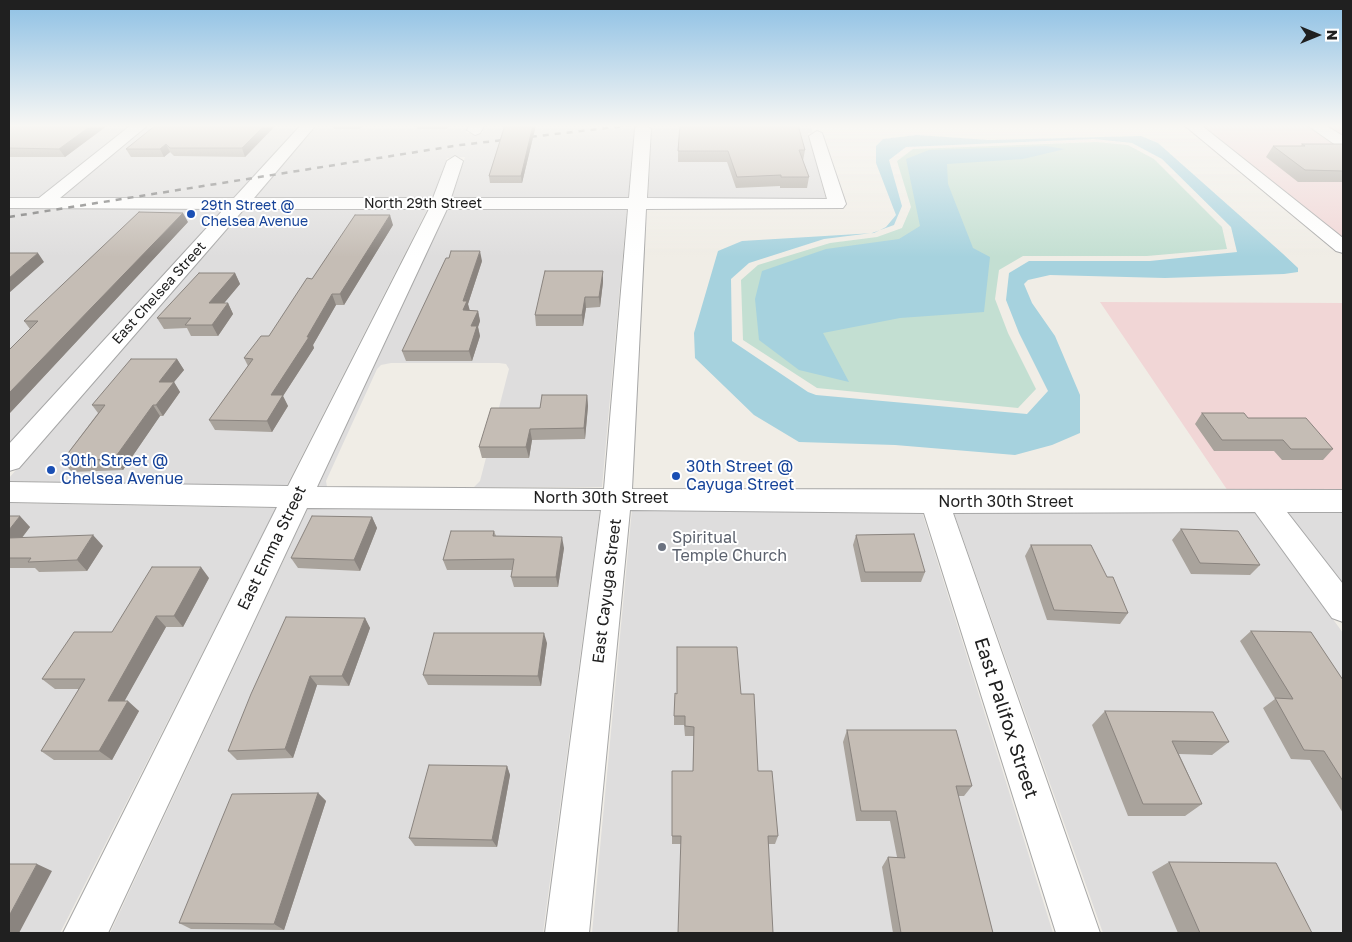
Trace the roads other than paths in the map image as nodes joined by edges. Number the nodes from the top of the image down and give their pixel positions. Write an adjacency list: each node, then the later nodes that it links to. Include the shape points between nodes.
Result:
1 (86, 169): 8 (street)
2 (269, 169): 9 (street, East Chelsea Street)
3 (452, 169): 10 (street, East Emma Street)
4 (640, 169): 11 (street, East Cayuga Street)
5 (827, 169): 11 (street, North 29th Street, via 837,204)
6 (1246, 169): 12 (street)
7 (9, 203): 8 (street, North 29th Street)
8 (43, 203): 9 (street, North 29th Street)
9 (238, 204): 10 (street, North 29th Street); 13 (street, East Chelsea Street)
10 (440, 204): 11 (street, North 29th Street); 15 (street, East Emma Street)
11 (638, 204): 16 (street, East Cayuga Street)
12 (1343, 247)
13 (9, 461)
14 (9, 492): 15 (street, North 30th Street)
15 (297, 497): 16 (street, North 30th Street); 21 (street, East Emma Street)
16 (617, 498): 19 (street, North 30th Street); 22 (street, East Cayuga Street)
17 (1263, 501): 18 (street, North 30th Street); 19 (street, North 30th Street); 20 (street)
18 (1343, 501)
19 (935, 502): 23 (street, East Palifox Street)
20 (1343, 608)
21 (85, 933)
22 (568, 933)
23 (1078, 933)

